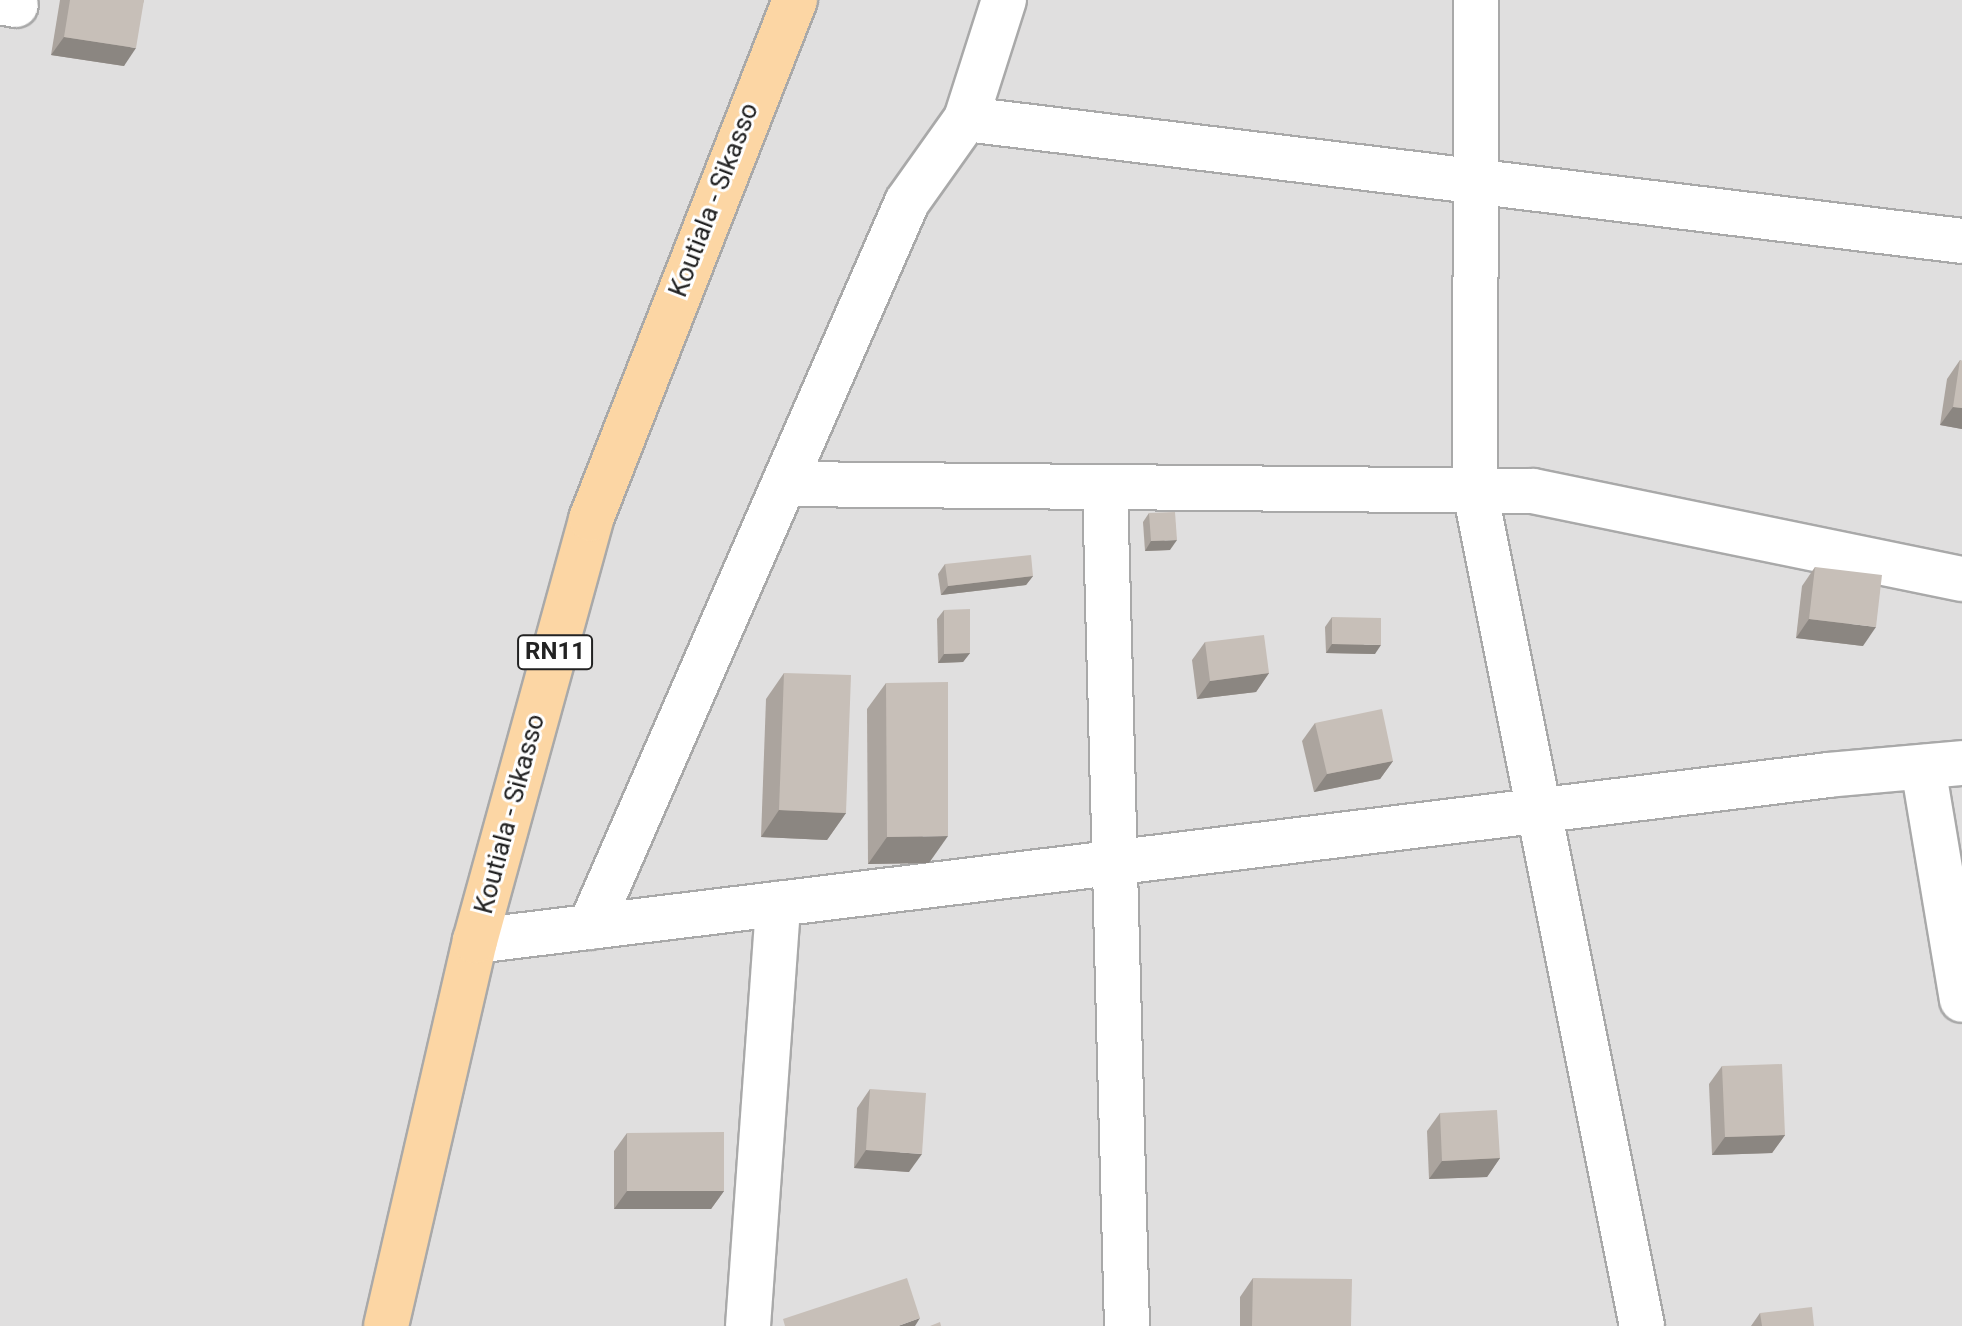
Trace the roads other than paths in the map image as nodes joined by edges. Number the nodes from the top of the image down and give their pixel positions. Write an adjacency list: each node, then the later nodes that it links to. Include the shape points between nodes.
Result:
1 (795, 0): 16 (main road, Koutiala - Sikasso / RN11, via 591,519)
2 (1004, 0): 4 (street)
3 (1476, 0): 5 (street)
4 (966, 119): 5 (street); 7 (street, via 907,202)
5 (1475, 182): 6 (street); 9 (street)
6 (1962, 241)
7 (784, 484): 8 (street); 15 (street)
8 (1105, 487): 9 (street); 13 (street)
9 (1475, 491): 10 (street, via 1533,491); 12 (street)
10 (1962, 579)
11 (1943, 765): 12 (street); 17 (street)
12 (1541, 810): 13 (street); 21 (street)
13 (1114, 862): 14 (street); 20 (street)
14 (778, 904): 15 (street); 19 (street)
15 (590, 927): 16 (street)
16 (475, 941): 18 (main road, Koutiala - Sikasso / RN11)
17 (1962, 1000)
18 (386, 1326)
19 (748, 1326)
20 (1127, 1326)
21 (1642, 1326)

